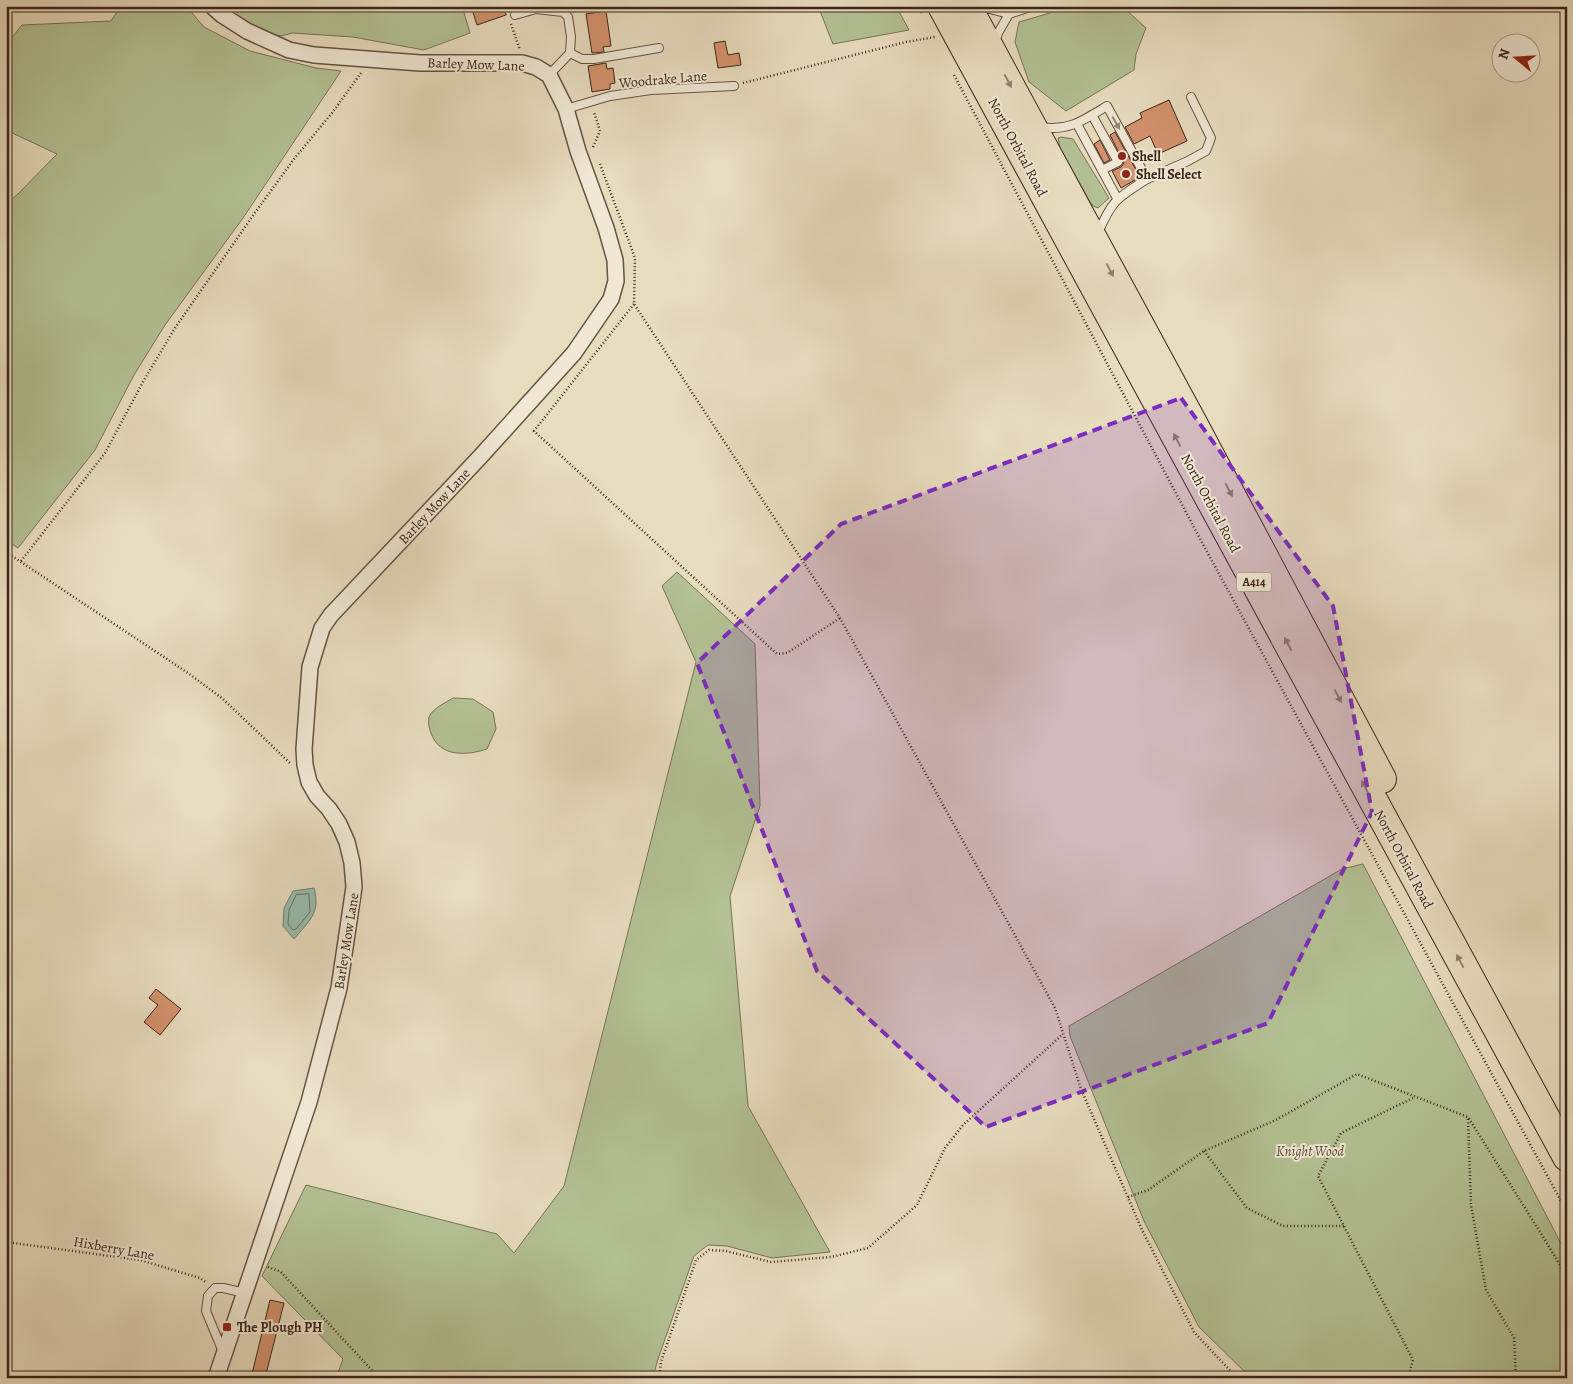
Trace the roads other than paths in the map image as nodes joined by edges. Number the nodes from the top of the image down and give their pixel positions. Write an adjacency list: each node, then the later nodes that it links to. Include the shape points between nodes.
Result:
1 (212, 6): 11 (street, Barley Mow Lane, via 247,31 288,50 420,63 522,63)
2 (967, 6): 9 (highway, North Orbital Road / A414)
3 (978, 6): 5 (lane)
4 (1033, 6): 5 (lane)
5 (1009, 14): 9 (lane, via 998,32)
6 (516, 15): 10 (lane, via 536,9 563,12 570,25)
7 (933, 19): 25 (highway, North Orbital Road / A414, one-way to 7)
8 (659, 48): 10 (lane, via 594,60)
9 (992, 52): 17 (highway, North Orbital Road / A414, one-way to 17)
10 (570, 53): 11 (lane)
11 (549, 76): 14 (street, Barley Mow Lane)
12 (734, 86): 14 (lane, Woodrake Lane, via 651,90 610,96)
13 (1191, 97): 21 (lane, via 1211,138 1206,151)
14 (566, 109): 26 (street, Barley Mow Lane, via 615,260 616,281 611,299 574,353 331,615 316,643 310,667 304,726 305,765 308,782 339,824 347,842 354,887 332,1016 309,1102)
15 (1092, 115): 16 (lane); 18 (lane, one-way to 18, via 1107,106); 19 (lane)
16 (1077, 124): 17 (lane, via 1048,128); 20 (lane)
17 (1031, 125): 23 (highway, North Orbital Road / A414)
18 (1133, 154): 19 (lane); 21 (lane)
19 (1118, 162): 20 (lane)
20 (1102, 170): 22 (lane)
21 (1147, 179): 22 (lane)
22 (1117, 198): 23 (lane)
23 (1095, 241): 24 (highway, North Orbital Road / A414, one-way to 24)
24 (1567, 1121)
25 (1567, 1157)
26 (246, 1294): 27 (street, Barley Mow Lane); 27 (lane, via 215,1288 208,1296 206,1311)
27 (224, 1354): 28 (street, Barley Mow Lane)
28 (216, 1378)

